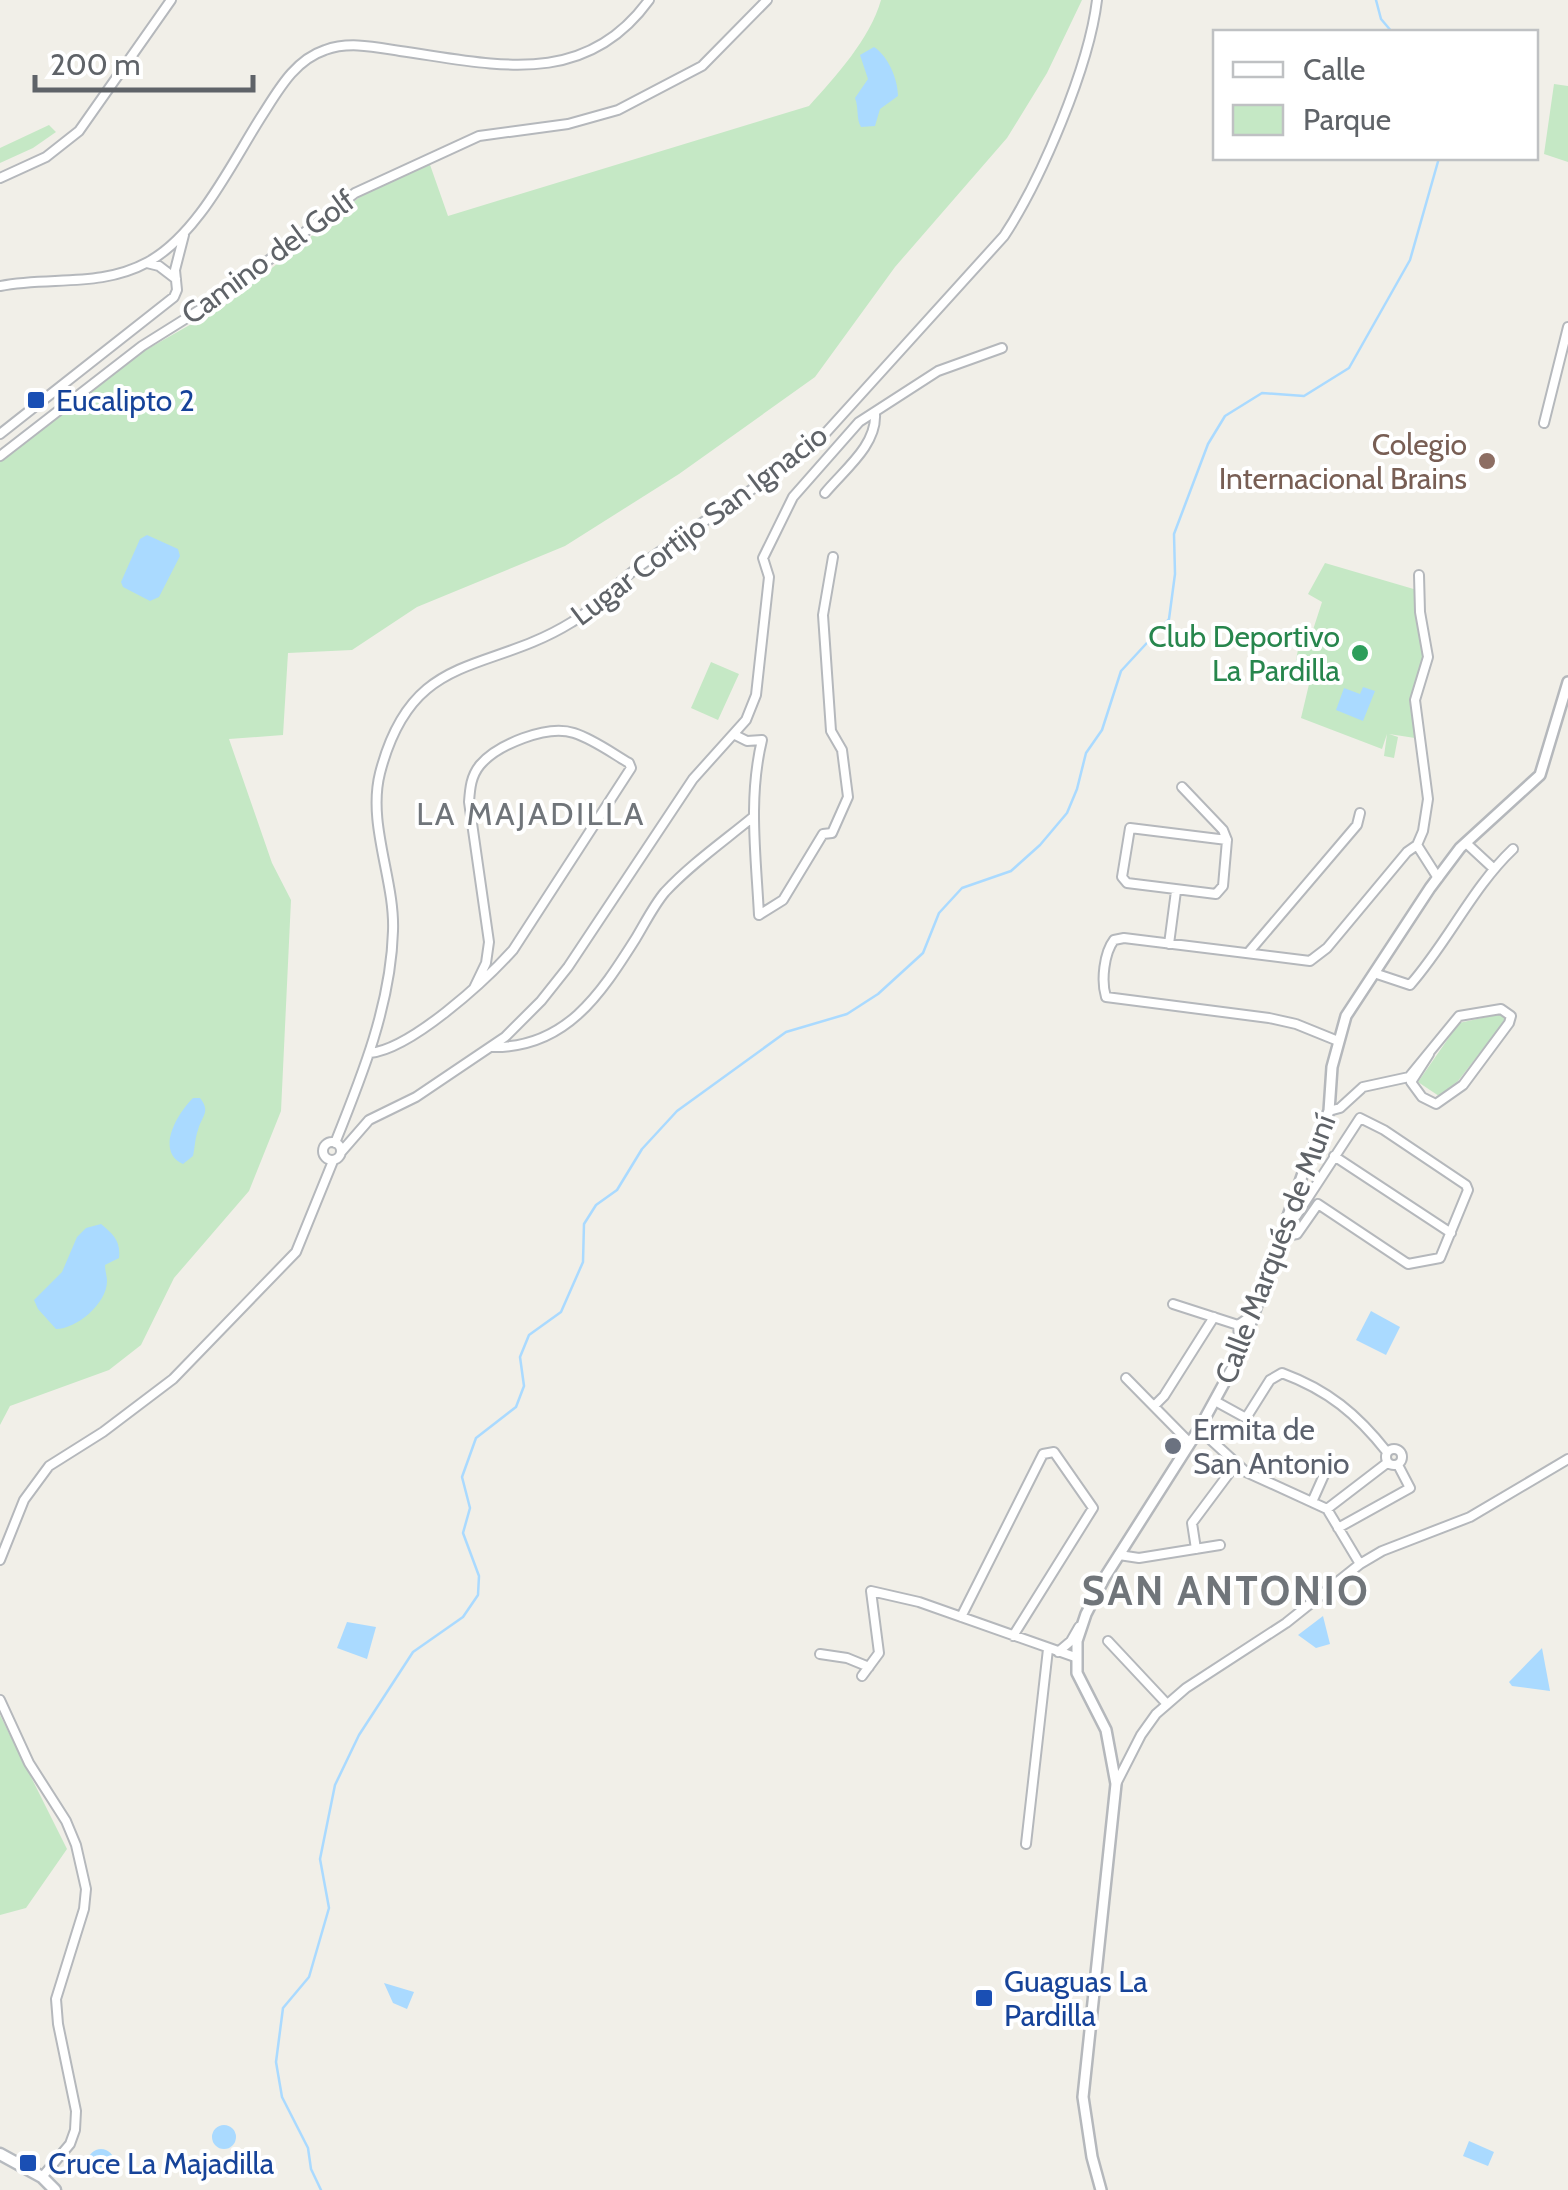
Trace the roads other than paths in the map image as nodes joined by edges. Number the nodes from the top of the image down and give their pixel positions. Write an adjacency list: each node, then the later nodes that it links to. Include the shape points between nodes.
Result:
1 (171, 0): 5 (street, via 78,131 46,157)
2 (649, 0): 6 (street, via 622,30 558,63 510,67 359,45 322,50 280,88)
3 (767, 0): 17 (street, Camino del Golf, via 702,66 618,110 478,136 355,193)
4 (1097, 0): 41 (street, Lugar Cortijo San Ignacio, via 1069,96 1019,213 822,437 634,570 574,621 463,666 430,687 405,715 379,778 393,930)
5 (0, 178)
6 (184, 234): 7 (street); 9 (street)
7 (163, 253): 8 (street); 9 (street)
8 (147, 263): 9 (street); 10 (street, via 103,279)
9 (175, 274): 16 (street, via 174,298)
10 (0, 286)
11 (1568, 327): 12 (street)
12 (1566, 344): 15 (street)
13 (1002, 348): 14 (street, via 938,371)
14 (875, 414): 18 (street, via 871,439); 22 (street, via 859,422 792,497 764,558 769,577 756,696)
15 (1544, 422)
16 (0, 434)
17 (0, 456)
18 (825, 493)
19 (833, 557): 25 (street, via 823,614 832,732 842,750 848,797 832,833 823,834 783,900 759,915)
20 (1419, 575): 28 (street, via 1428,657 1416,700 1428,799)
21 (1568, 682): 27 (street, Calle Marqués de Muní, via 1540,775)
22 (735, 735): 25 (street, via 762,740); 40 (street, via 694,778 550,990)
23 (1182, 787): 26 (street)
24 (1360, 813): 36 (street, via 1357,825)
25 (753, 817): 40 (street, via 662,895 578,1016 534,1044)
26 (1227, 840): 32 (street, via 1223,886 1216,894); 32 (street, via 1130,828 1122,877)
27 (1466, 842): 30 (street); 31 (street, Calle Marqués de Muní)
28 (1417, 845): 31 (street); 36 (street, via 1310,961)
29 (1513, 849): 30 (street)
30 (1493, 868): 37 (street, via 1410,985)
31 (1438, 878): 37 (street, Calle Marqués de Muní)
32 (1176, 891): 34 (street)
33 (490, 942): 35 (street); 35 (street, via 470,782 492,754 528,738 572,732 631,768); 38 (street)
34 (1169, 944): 36 (street); 39 (street, via 1114,940 1106,996 1269,1018)
35 (513, 950): 38 (street)
36 (1248, 954)
37 (1374, 973): 39 (street, Calle Marqués de Muní)
38 (474, 988): 41 (street, via 384,1051)
39 (1338, 1042): 45 (street, Calle Marqués de Muní)
40 (492, 1047): 46 (street, via 369,1120)
41 (370, 1052): 46 (street, Lugar Cortijo San Ignacio)
42 (1429, 1054): 43 (street, via 1406,1079); 44 (street, via 1411,1082); 44 (street, via 1459,1016 1502,1009 1511,1016 1463,1086 1438,1104)
43 (1376, 1085): 44 (street, via 1398,1084); 45 (street)
44 (1422, 1097)
45 (1329, 1112): 51 (street, Calle Marqués de Muní)
46 (338, 1147): 48 (street, Lugar Cortijo San Ignacio); 48 (street, Lugar Cortijo San Ignacio, via 326,1144 323,1150)
47 (1334, 1156): 49 (street); 52 (street); 52 (street, via 1360,1118 1384,1130 1466,1185)
48 (333, 1161): 76 (street, via 296,1252 173,1379 50,1466 24,1500)
49 (1309, 1197): 50 (street); 51 (street, via 1296,1216)
50 (1318, 1204): 52 (street, via 1408,1264 1440,1258); 53 (street, via 1297,1234)
51 (1288, 1216): 53 (street, Calle Marqués de Muní)
52 (1451, 1233)
53 (1280, 1237): 55 (street, Calle Marqués de Muní)
54 (1173, 1304): 56 (street)
55 (1254, 1314): 57 (street); 58 (street, Calle Marqués de Muní)
56 (1214, 1317): 57 (street); 61 (street)
57 (1238, 1325): 58 (street)
58 (1240, 1354): 60 (street, Calle Marqués de Muní)
59 (1126, 1378): 61 (street)
60 (1215, 1401): 62 (street, Calle Marqués de Muní); 64 (street, via 1246,1418 1282,1373 1364,1421)
61 (1154, 1406): 63 (street)
62 (1198, 1430): 63 (street, Calle Marqués de Muní); 67 (street)
63 (1190, 1443): 75 (street, Calle Marqués de Muní)
64 (1387, 1452): 66 (street); 68 (street, via 1402,1454)
65 (1568, 1459): 77 (street, via 1470,1517)
66 (1387, 1463): 68 (street); 71 (street)
67 (1236, 1464): 70 (street); 74 (street, via 1192,1523)
68 (1398, 1465): 72 (street, via 1410,1488)
69 (1324, 1475): 70 (street)
70 (1312, 1502): 71 (street)
71 (1327, 1509): 72 (street)
72 (1338, 1528): 77 (street)
73 (1220, 1545): 74 (street)
74 (1196, 1549): 75 (street)
75 (1120, 1555): 78 (street, Calle Marqués de Muní)
76 (0, 1560)
77 (1360, 1564): 88 (street)
78 (1086, 1614): 82 (street, Calle Marqués de Muní, via 1072,1641); 84 (street, Calle Marqués de Muní)
79 (962, 1617): 80 (street); 80 (street, via 1043,1454 1054,1452 1093,1508); 85 (street, via 872,1591 879,1653)
80 (1013, 1636): 82 (street)
81 (1108, 1641): 88 (street)
82 (1053, 1650): 84 (street); 90 (street)
83 (820, 1654): 85 (street)
84 (1074, 1657): 89 (street, via 1106,1730)
85 (869, 1667): 86 (street)
86 (862, 1676)
87 (0, 1700): 92 (street, via 71,1833 86,1889 56,1998 75,2130)
88 (1167, 1704): 89 (street, via 1141,1735)
89 (1116, 1784): 94 (street, via 1083,2097)
90 (1026, 1844)
91 (0, 2154): 92 (main road)
92 (42, 2178): 93 (main road)
93 (55, 2190)
94 (1101, 2190)

